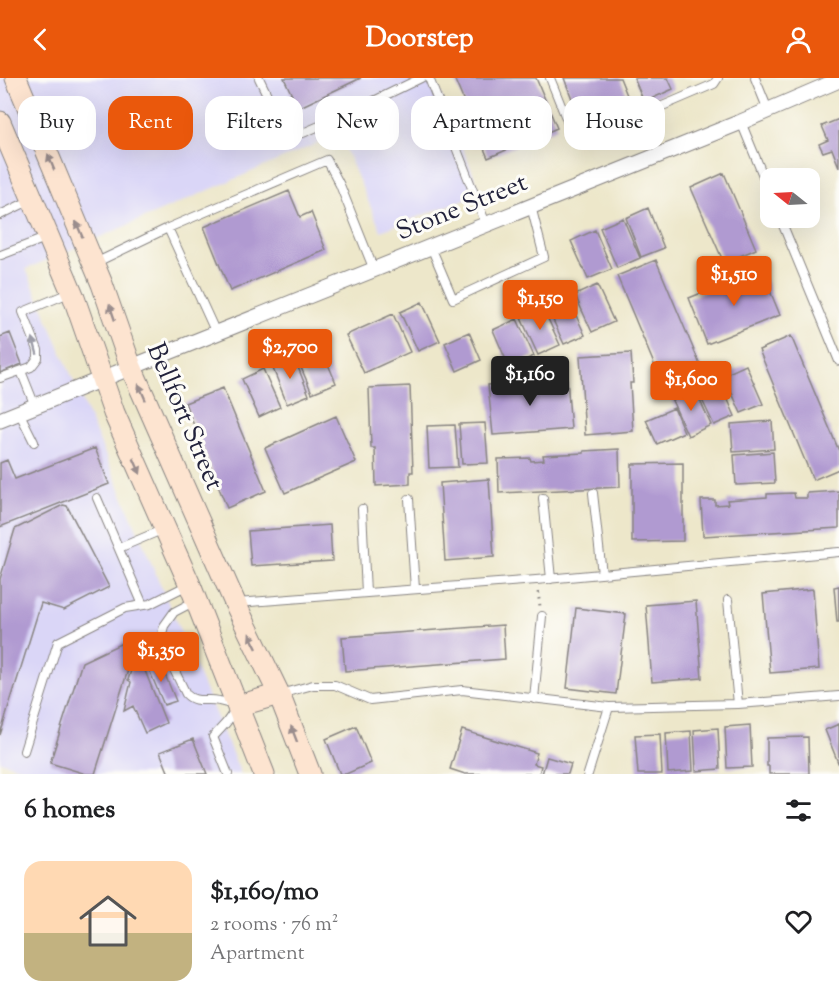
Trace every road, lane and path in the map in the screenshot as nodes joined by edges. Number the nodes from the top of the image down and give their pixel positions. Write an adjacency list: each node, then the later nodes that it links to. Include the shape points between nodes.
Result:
1 (259, 78): 2 (lane, via 282,126 303,133)
2 (421, 78)
3 (429, 78): 16 (lane)
4 (550, 78): 5 (lane, via 576,143 714,84)
5 (718, 78)
6 (755, 78): 9 (lane)
7 (17, 79): 22 (main road, Bellfort Street, one-way to 7)
8 (839, 80): 9 (street, Stone Street)
9 (768, 110): 10 (street, Stone Street)
10 (741, 122): 12 (lane); 14 (street, Stone Street)
11 (1, 129): 13 (main road)
12 (760, 168)
13 (32, 199): 15 (lane); 19 (main road)
14 (531, 206): 16 (street, Stone Street); 20 (lane, via 544,257 453,299)
15 (0, 215)
16 (486, 224): 20 (street, Stone Street)
17 (168, 228): 22 (lane); 23 (lane, via 327,160); 25 (lane)
18 (784, 228): 26 (lane)
19 (48, 237): 21 (lane); 24 (main road)
20 (431, 247): 23 (street, Stone Street)
21 (2, 255)
22 (93, 263): 27 (main road, Bellfort Street, one-way to 22)
23 (374, 270): 25 (street, Stone Street)
24 (72, 292): 28 (lane, one-way to 24, via 31,368 38,358 23,312); 30 (main road)
25 (216, 333): 27 (street, Stone Street)
26 (839, 361)
27 (131, 367): 30 (street, Stone Street); 50 (main road, Bellfort Street, one-way to 27)
28 (21, 371): 29 (lane); 31 (lane)
29 (0, 378)
30 (101, 379): 31 (street, Stone Street); 40 (main road, one-way to 40)
31 (35, 406): 32 (street, Stone Street)
32 (19, 412): 33 (street, Stone Street); 34 (lane)
33 (0, 420)
34 (34, 442)
35 (593, 493): 43 (lane)
36 (98, 498): 41 (lane)
37 (543, 498): 44 (lane)
38 (409, 499): 46 (lane)
39 (362, 509): 48 (lane)
40 (165, 528): 41 (lane); 47 (main road)
41 (119, 548): 51 (lane)
42 (839, 552): 43 (lane)
43 (602, 574): 44 (lane)
44 (551, 579): 45 (lane)
45 (536, 580): 46 (lane); 52 (path)
46 (415, 589): 48 (lane)
47 (193, 592): 51 (lane); 57 (main road); 57 (lane, via 164,626 161,643 190,699)
48 (366, 593): 50 (lane)
49 (728, 600): 56 (lane)
50 (235, 603): 53 (main road, Bellfort Street, one-way to 50)
51 (143, 605): 59 (lane, via 125,608 58,642)
52 (542, 616): 55 (lane)
53 (279, 694): 55 (lane, via 335,684 370,700 462,690); 57 (main road); 62 (main road, Bellfort Street, one-way to 53)
54 (839, 696): 56 (lane)
55 (534, 699): 58 (lane)
56 (738, 704): 58 (lane)
57 (238, 706): 60 (lane, via 213,737); 61 (main road)
58 (609, 706): 63 (lane)
59 (24, 751)
60 (228, 774)
61 (264, 774)
62 (310, 774)
63 (588, 774)

